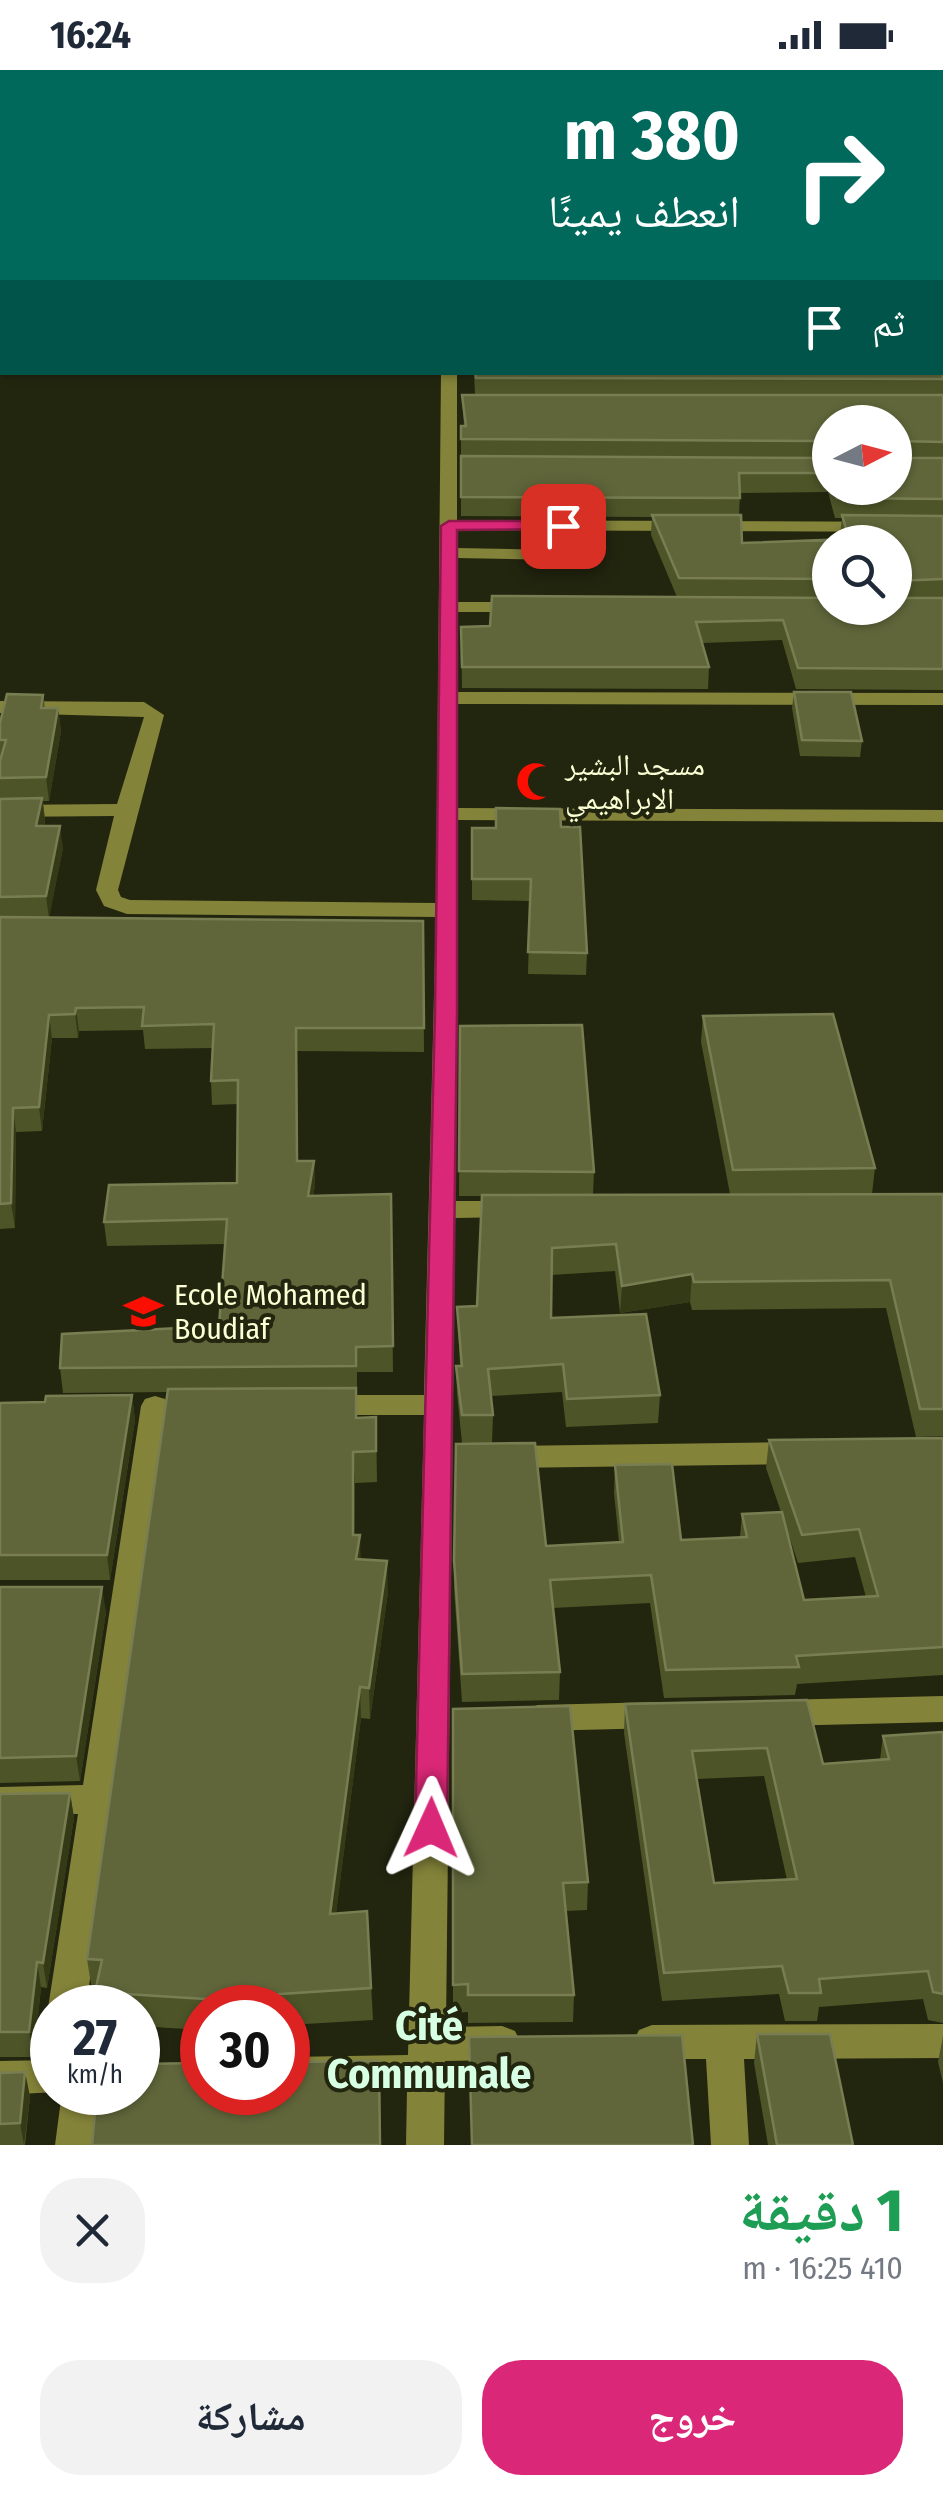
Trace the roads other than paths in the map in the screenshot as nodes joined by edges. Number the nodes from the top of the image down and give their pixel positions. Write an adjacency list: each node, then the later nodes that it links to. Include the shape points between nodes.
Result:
1 (456, 375): 3 (street, via 459,467)
2 (943, 527): 3 (street)
3 (449, 539): 4 (street); 5 (street)
4 (564, 555)
5 (449, 607): 6 (street); 7 (street)
6 (548, 607)
7 (449, 698): 8 (street); 12 (street)
8 (943, 699)
9 (0, 708): 11 (street, via 124,707 154,715)
10 (0, 810): 11 (street)
11 (126, 810): 14 (street, via 107,890 126,907)
12 (448, 814): 13 (street); 14 (street)
13 (943, 816)
14 (447, 922): 15 (street); 17 (street)
15 (116, 930)
16 (539, 1209): 17 (street)
17 (443, 1210): 18 (street)
18 (439, 1405): 20 (street); 22 (street)
19 (192, 1406): 24 (street, via 145,1406)
20 (287, 1406)
21 (826, 1452): 22 (street)
22 (437, 1458): 30 (street)
23 (90, 1596): 24 (street)
24 (126, 1596): 31 (street)
25 (943, 1709): 27 (street)
26 (688, 1714): 28 (street)
27 (747, 1714)
28 (512, 1718)
29 (472, 1719): 30 (street)
30 (433, 1720): 38 (street)
31 (97, 1799): 32 (street); 33 (street)
32 (0, 1801)
33 (69, 1985)
34 (943, 2040): 36 (street)
35 (625, 2042): 36 (street)
36 (724, 2042): 45 (street)
37 (546, 2043): 38 (street)
38 (427, 2058): 39 (street); 44 (street)
39 (310, 2071)
40 (30, 2077): 41 (street)
41 (0, 2078)
42 (78, 2115): 43 (street)
43 (74, 2145)
44 (425, 2145)
45 (730, 2145)

